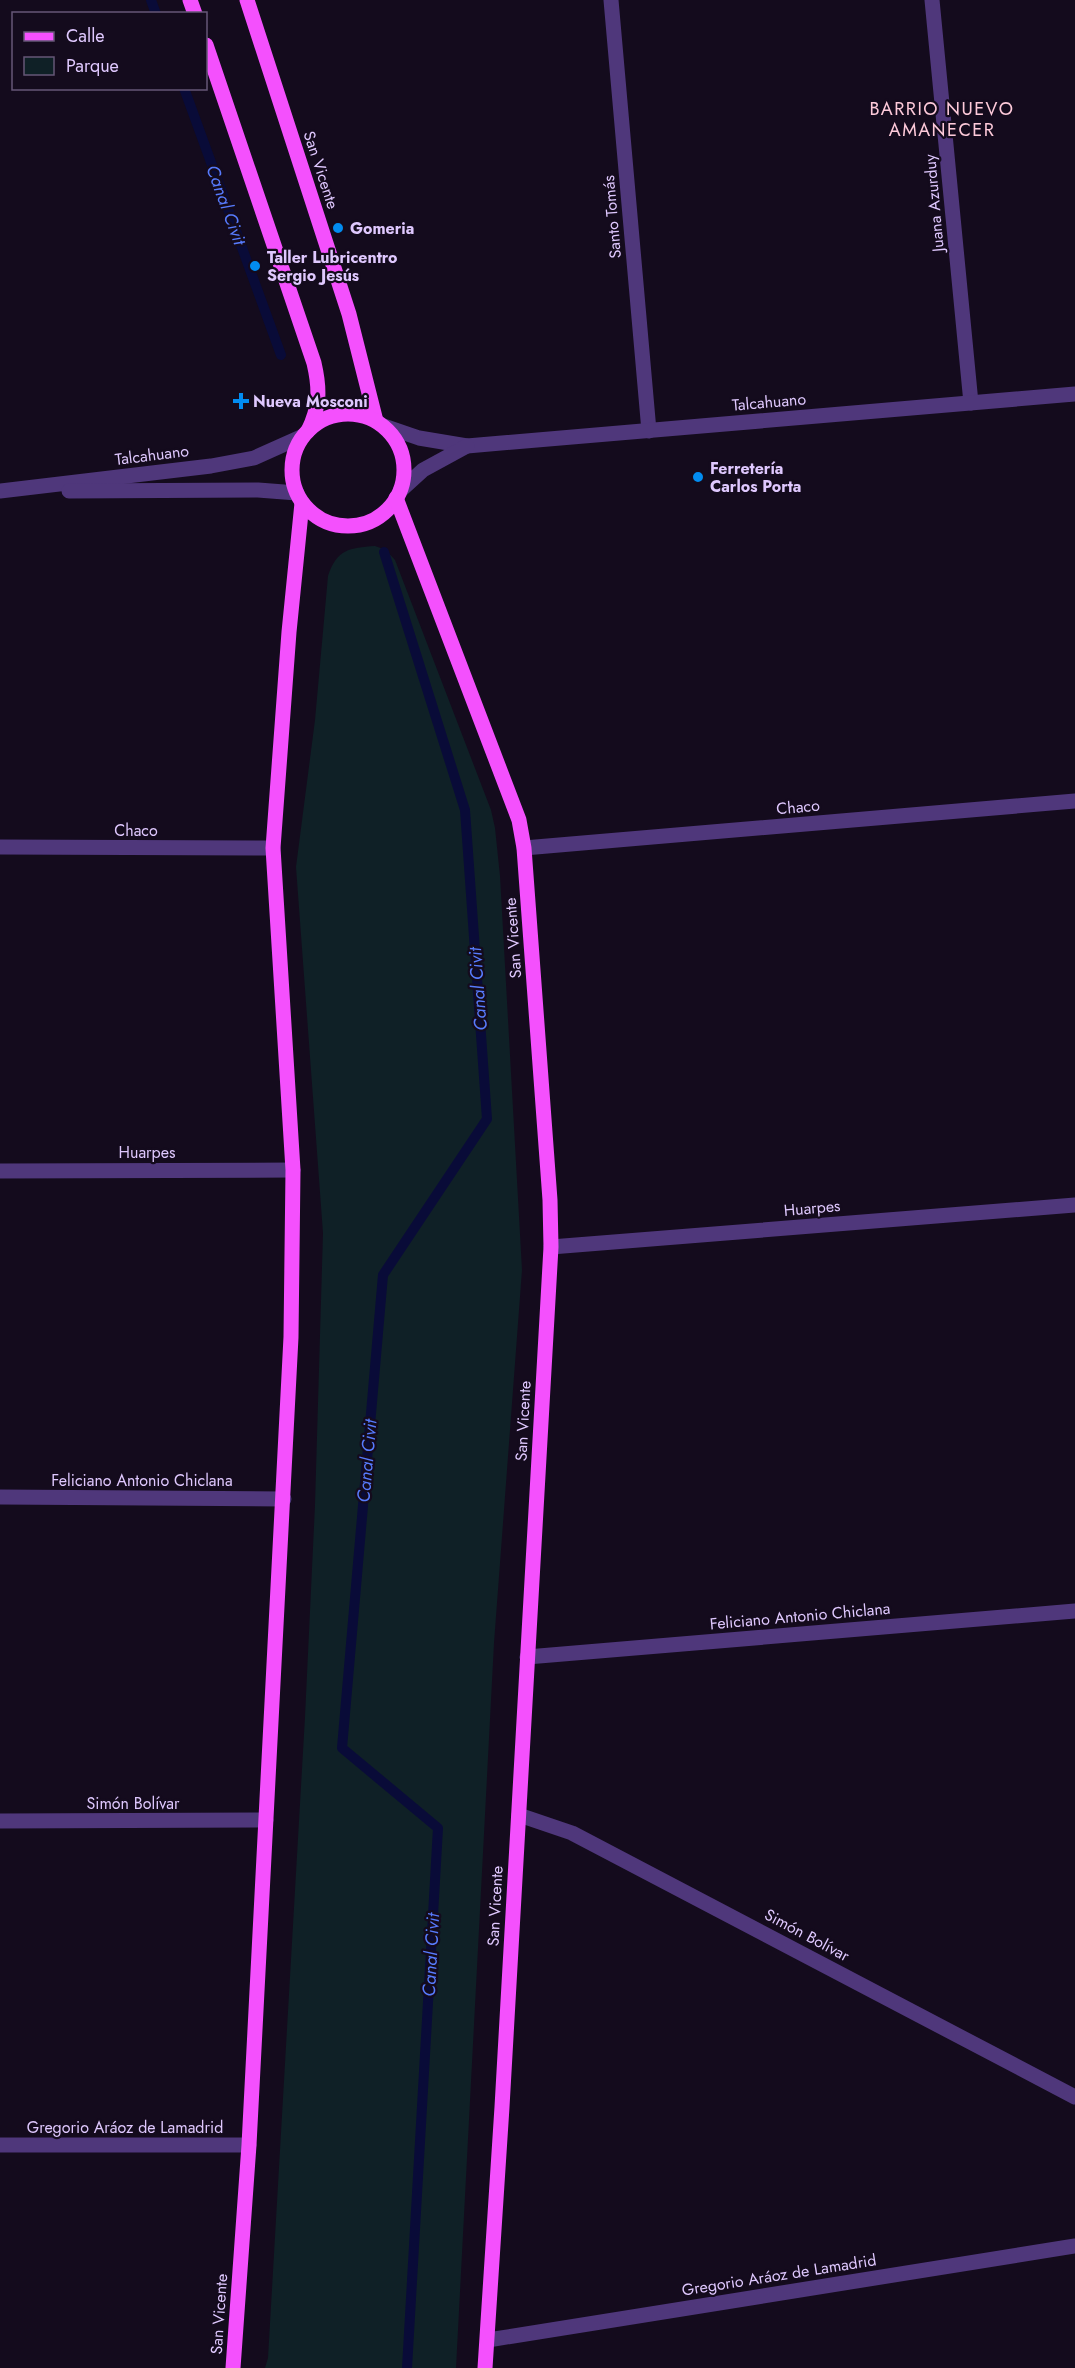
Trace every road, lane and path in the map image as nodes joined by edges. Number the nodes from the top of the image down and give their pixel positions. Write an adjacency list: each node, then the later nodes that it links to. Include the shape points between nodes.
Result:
1 (247, 0): 7 (main road, San Vicente, via 349,314)
2 (611, 0): 8 (street, Santo Tomás)
3 (932, 0): 6 (street, Juana Azurduy)
4 (207, 48): 9 (main road, via 315,363 320,396)
5 (1075, 394): 6 (street, Talcahuano)
6 (971, 403): 8 (street, Talcahuano)
7 (380, 424): 9 (main road, via 359,415 340,414 322,420); 10 (street, Talcahuano, via 419,438); 12 (main road, via 396,440 402,456 404,474)
8 (649, 431): 10 (street, Talcahuano)
9 (305, 433): 11 (street, Talcahuano, via 254,459); 13 (main road, via 292,463)
10 (467, 446): 12 (street, Talcahuano, via 423,470)
11 (0, 491): 13 (street, Talcahuano, via 258,490)
12 (398, 494): 13 (main road, via 385,512 369,522 351,526 332,524 316,516); 17 (main road, San Vicente, via 510,794)
13 (299, 498): 16 (main road, San Vicente)
14 (1075, 801): 17 (street, Chaco)
15 (0, 847): 16 (street, Chaco)
16 (273, 848): 18 (main road, San Vicente)
17 (524, 848): 21 (main road, San Vicente)
18 (293, 1170): 19 (street, Huarpes); 23 (main road, San Vicente)
19 (0, 1171)
20 (1075, 1205): 21 (street, Huarpes)
21 (551, 1247): 25 (main road, San Vicente)
22 (0, 1497): 23 (street, Feliciano Antonio Chiclana)
23 (284, 1499): 27 (main road, San Vicente)
24 (1075, 1611): 25 (street, Feliciano Antonio Chiclana)
25 (527, 1658): 26 (main road, San Vicente)
26 (519, 1815): 29 (street, Simón Bolívar, via 572,1833); 33 (main road, San Vicente)
27 (266, 1820): 28 (street, Simón Bolívar); 31 (main road, San Vicente)
28 (0, 1821)
29 (1075, 2097)
30 (0, 2145): 31 (street, Gregorio Aráoz de Lamadrid)
31 (249, 2145): 34 (main road, San Vicente)
32 (1075, 2246): 33 (street, Gregorio Aráoz de Lamadrid)
33 (488, 2340): 35 (main road, San Vicente)
34 (233, 2368)
35 (485, 2368)

